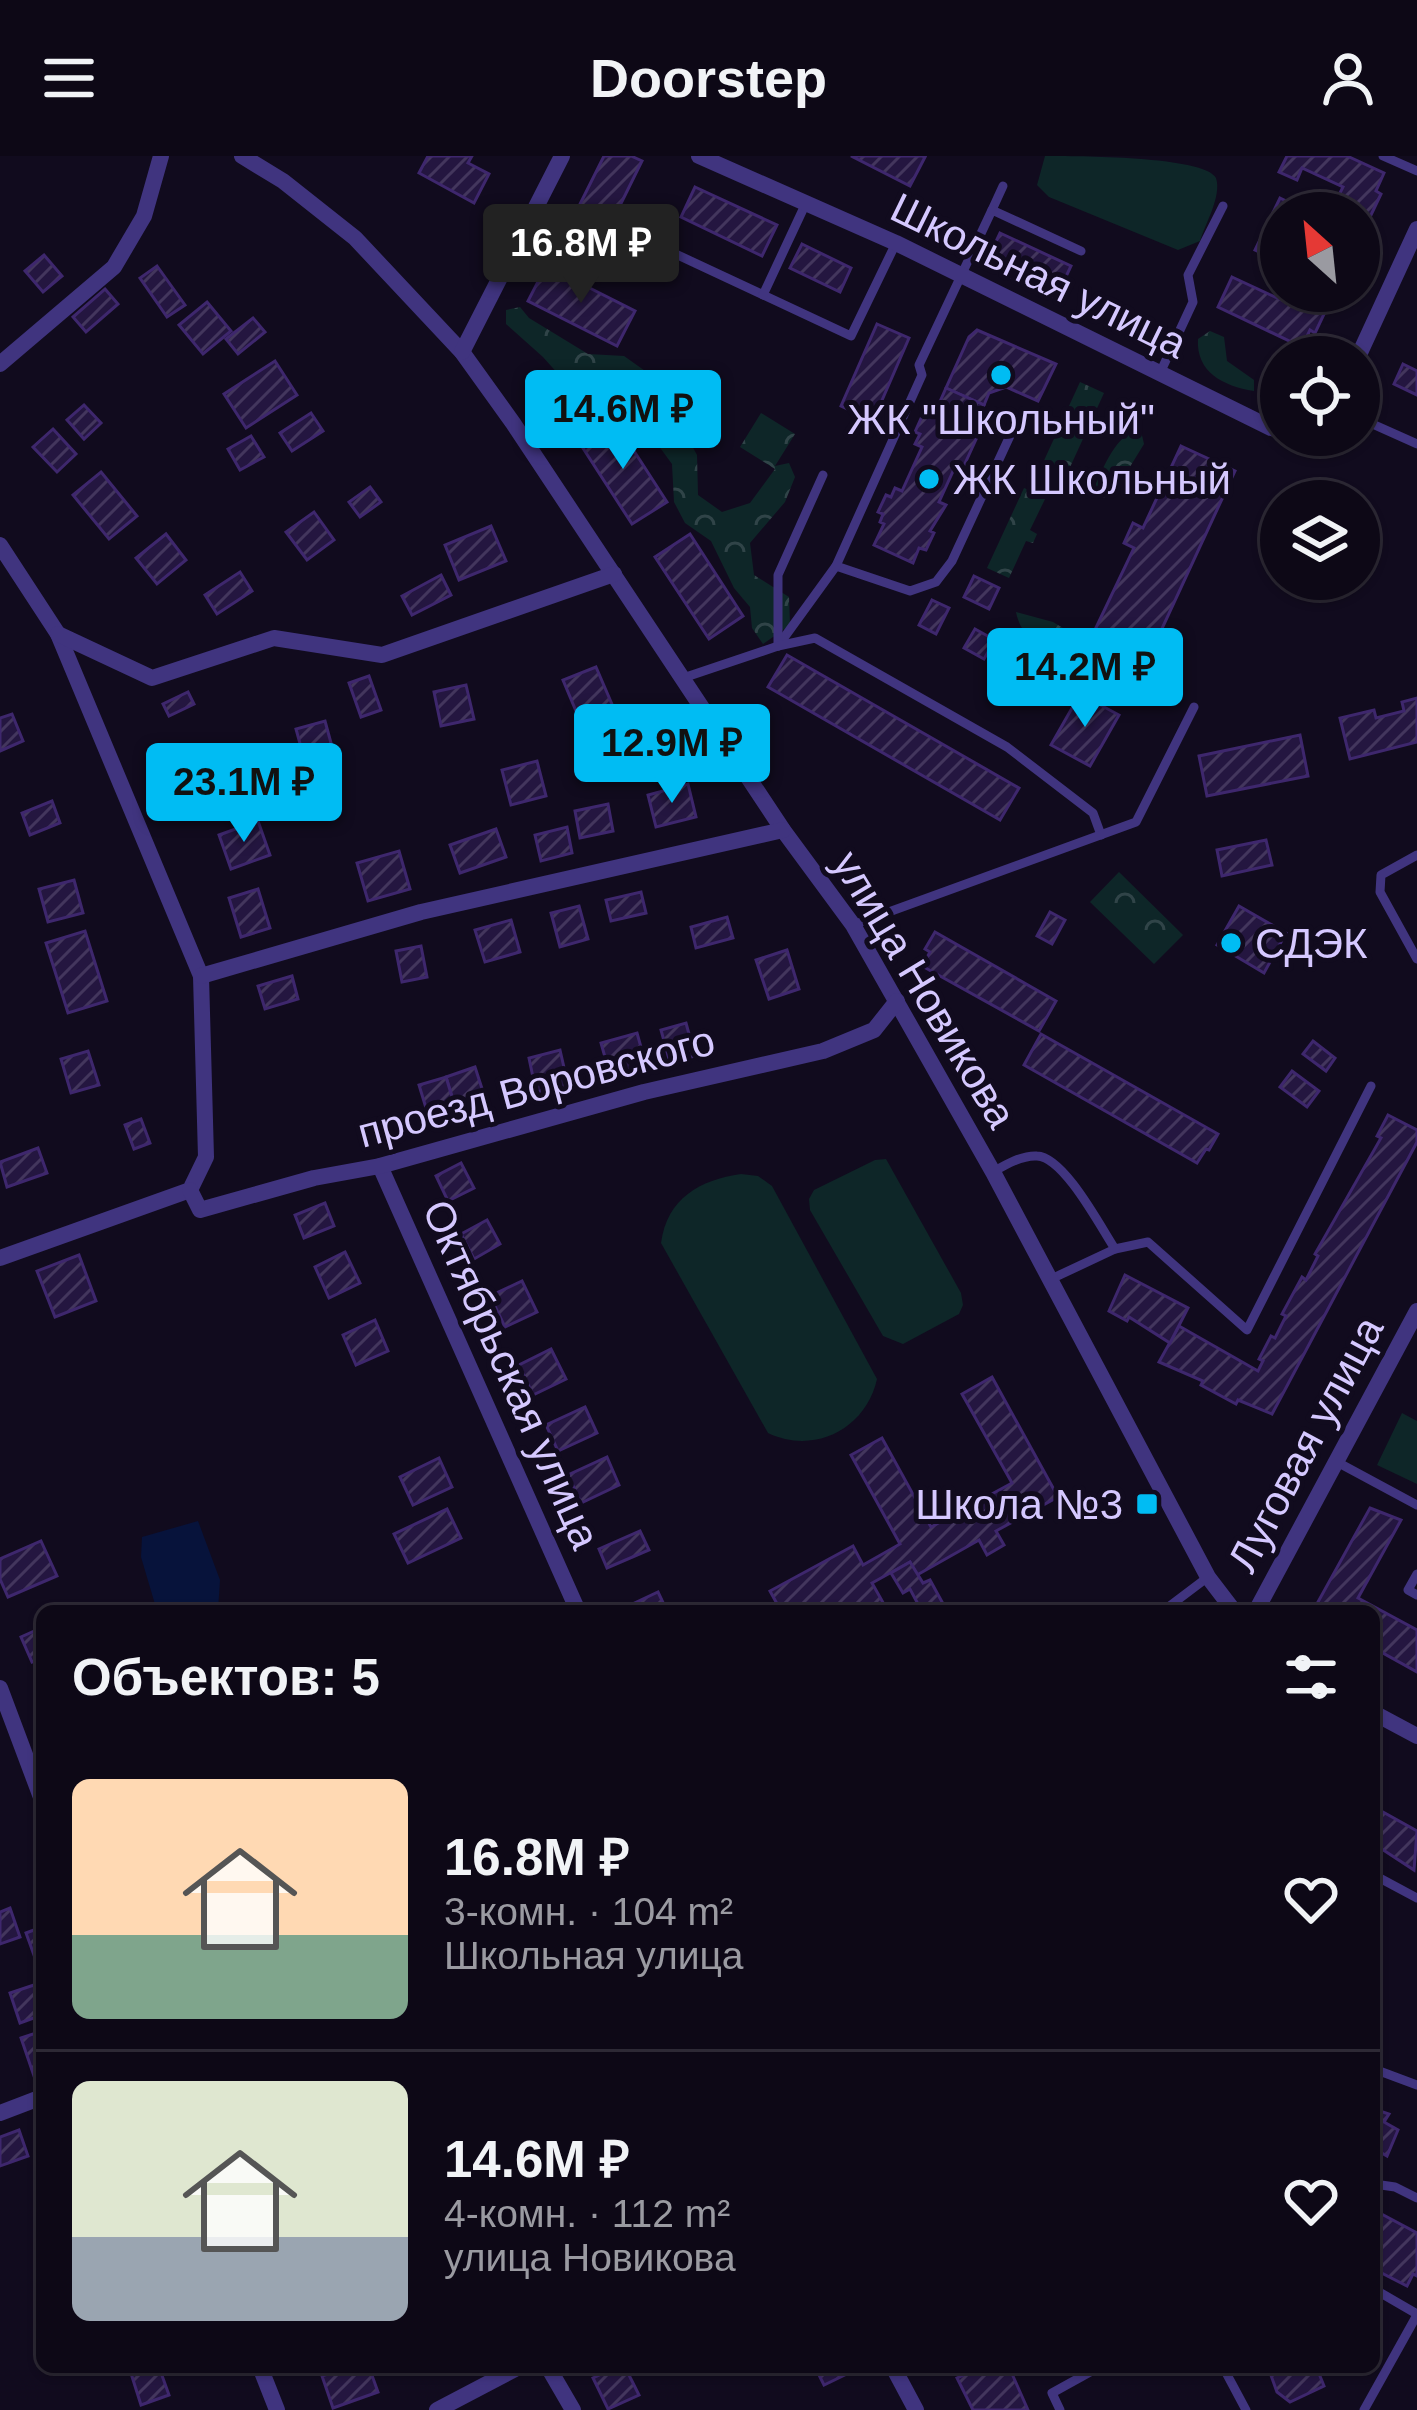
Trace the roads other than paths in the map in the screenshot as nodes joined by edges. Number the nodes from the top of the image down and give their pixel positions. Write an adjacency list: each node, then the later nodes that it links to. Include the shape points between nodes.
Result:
1 (161, 156): 19 (street, via 144,216 114,267)
2 (242, 156): 18 (street, улица Новикова, via 355,238)
3 (562, 156): 18 (street)
4 (699, 156): 8 (street, Школьная улица)
5 (1383, 156): 6 (lane)
6 (1417, 171)
7 (1004, 186): 10 (lane)
8 (806, 203): 13 (street, Школьная улица); 16 (lane)
9 (1222, 206): 20 (lane, via 1188,275 1193,302)
10 (992, 210): 14 (lane); 15 (lane)
11 (1417, 229): 17 (street)
12 (635, 235): 16 (lane)
13 (896, 243): 15 (street, Школьная улица); 16 (lane, via 851,336)
14 (1081, 251)
15 (961, 275): 20 (street, Школьная улица); 27 (lane)
16 (763, 295)
17 (1368, 336)
18 (462, 352): 28 (street, улица Новикова)
19 (0, 364)
20 (1160, 374): 21 (street, Школьная улица)
21 (1260, 423)
22 (1015, 425): 27 (lane, via 936,582 910,591)
23 (1380, 427): 24 (lane)
24 (1417, 444)
25 (823, 475): 30 (lane, via 778,574)
26 (0, 545): 29 (street)
27 (836, 566): 30 (lane)
28 (614, 574): 29 (street, via 382,655 274,638 152,678); 31 (street, улица Новикова)
29 (58, 634): 38 (street)
30 (778, 646): 31 (lane); 34 (lane, via 815,638 1007,747 1093,813)
31 (682, 678): 33 (street, улица Новикова)
32 (1194, 706): 34 (lane, via 1136,822)
33 (783, 830): 36 (street, улица Новикова); 38 (street, via 421,912)
34 (1101, 835): 36 (lane)
35 (1417, 855): 37 (lane, via 1381,875 1380,892)
36 (853, 925): 39 (street, улица Новикова)
37 (1417, 959)
38 (201, 976): 43 (street, via 206,1157)
39 (897, 1001): 41 (street, проезд Воровского, via 874,1030 823,1051); 42 (street, улица Новикова)
40 (1371, 1086): 44 (lane, via 1247,1330 1148,1242)
41 (380, 1166): 43 (street, проезд Воровского, via 200,1210); 53 (street, Октябрьская улица)
42 (993, 1172): 44 (lane, via 1039,1155 1060,1166); 46 (street, улица Новикова)
43 (190, 1190): 45 (street)
44 (1115, 1249): 46 (lane)
45 (0, 1258)
46 (1049, 1280): 51 (street, улица Новикова)
47 (1417, 1311): 48 (street, Луговая улица)
48 (1336, 1462): 49 (lane); 56 (street, Луговая улица)
49 (1417, 1504)
50 (1417, 1574): 52 (lane, via 1408,1591)
51 (1208, 1577): 54 (lane); 55 (street, улица Новикова)
52 (1417, 1595)
53 (575, 1605)
54 (1171, 1605)
55 (1229, 1605)
56 (1259, 1605)
57 (0, 1688): 60 (street)
58 (1380, 1721): 59 (street)
59 (1417, 1736)
60 (36, 1784)
61 (1380, 1878): 62 (lane)
62 (1417, 1898)
63 (1380, 2070): 64 (lane)
64 (1417, 2085)
65 (36, 2099): 66 (street)
66 (0, 2113)
67 (1380, 2185): 68 (lane)
68 (1417, 2198)
69 (1380, 2292): 70 (lane)
70 (1417, 2314): 83 (lane)
71 (262, 2373): 77 (street)
72 (508, 2373): 78 (street)
73 (551, 2373): 79 (street)
74 (896, 2373): 80 (street)
75 (1088, 2373): 81 (lane, via 1052,2393)
76 (1226, 2373): 82 (lane)
77 (277, 2410)
78 (437, 2410)
79 (573, 2410)
80 (916, 2410)
81 (1060, 2410)
82 (1246, 2410)
83 (1364, 2410)

